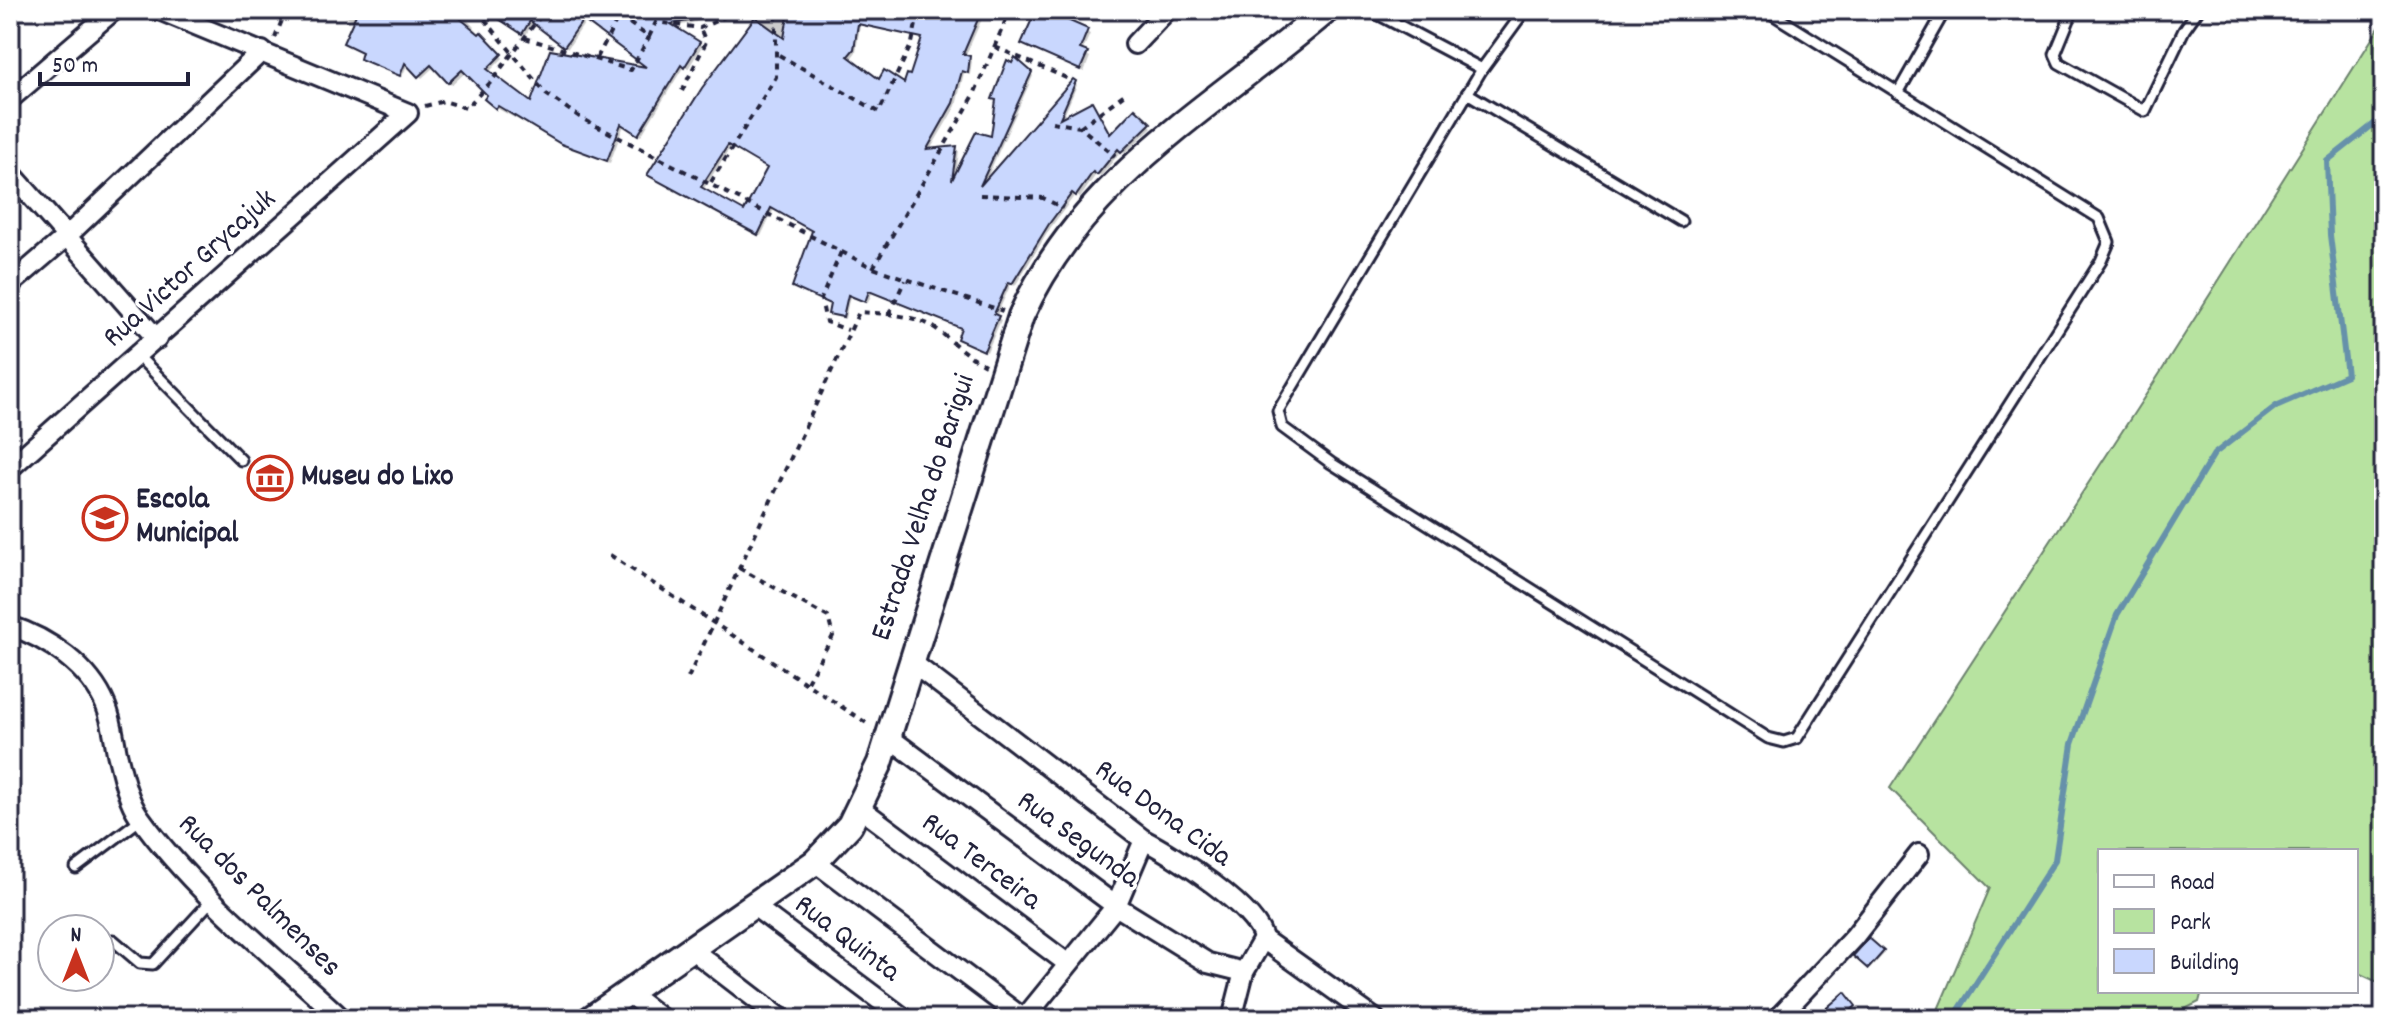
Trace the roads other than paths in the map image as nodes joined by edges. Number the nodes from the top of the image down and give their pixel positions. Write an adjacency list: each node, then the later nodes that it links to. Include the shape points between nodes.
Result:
1 (114, 10): 16 (street)
2 (159, 10): 12 (street)
3 (1167, 10): 11 (street)
4 (1327, 10): 26 (street, Estrada Velha do Barigui, via 1128,169 1080,218 1050,259 1021,316 1001,373)
5 (1370, 10): 13 (lane)
6 (1525, 10): 13 (lane)
7 (1766, 10): 15 (lane)
8 (1945, 10): 15 (lane)
9 (2073, 10): 10 (lane, via 2055,54 2059,63 2145,111)
10 (2198, 10)
11 (1135, 44)
12 (268, 46): 19 (street); 21 (street, Rua Victor Grycajuk, via 408,113)
13 (1482, 69): 14 (lane)
14 (1467, 93): 15 (lane, via 1278,411 1282,427 1509,576 1768,738 1784,742 1797,738 2109,242 2099,218); 18 (lane)
15 (1898, 93)
16 (10, 99)
17 (10, 172): 19 (street)
18 (1681, 221)
19 (67, 236): 20 (street); 21 (street)
20 (10, 285)
21 (157, 339): 22 (street, Rua Victor Grycajuk)
22 (138, 356): 23 (lane); 24 (street, Rua Victor Grycajuk)
23 (241, 460)
24 (10, 468)
25 (10, 626): 29 (street, Rua dos Palmenses, via 66,655 91,680 106,706 122,774)
26 (910, 661): 27 (street, Estrada Velha do Barigui); 30 (street, Rua Dona Cida)
27 (887, 736): 28 (street, Estrada Velha do Barigui); 36 (street, Rua Segunda)
28 (860, 808): 32 (street, Estrada Velha do Barigui); 40 (street, Rua Terceira)
29 (141, 819): 33 (lane); 34 (street, Rua dos Palmenses)
30 (1144, 840): 36 (street); 37 (street, Rua Dona Cida, via 1177,858 1247,913)
31 (1919, 854): 51 (street, via 1854,937)
32 (815, 862): 35 (street, Estrada Velha do Barigui); 48 (street)
33 (76, 868)
34 (213, 898): 38 (lane, via 153,964 140,963); 43 (street, Rua dos Palmenses)
35 (754, 906): 39 (street, Estrada Velha do Barigui); 47 (street, Rua Quinta)
36 (1116, 906): 40 (street); 41 (street, Rua Segunda, via 1208,963)
37 (1263, 939): 41 (street); 50 (street, Rua Dona Cida)
38 (116, 943)
39 (691, 949): 42 (street, Estrada Velha do Barigui); 46 (street)
40 (1067, 963): 48 (street)
41 (1244, 972): 49 (street)
42 (628, 993): 44 (street, Estrada Velha do Barigui); 45 (street)
43 (342, 1019)
44 (590, 1019)
45 (662, 1019)
46 (782, 1019)
47 (905, 1019)
48 (1024, 1019)
49 (1232, 1019)
50 (1375, 1019)
51 (1777, 1019)

